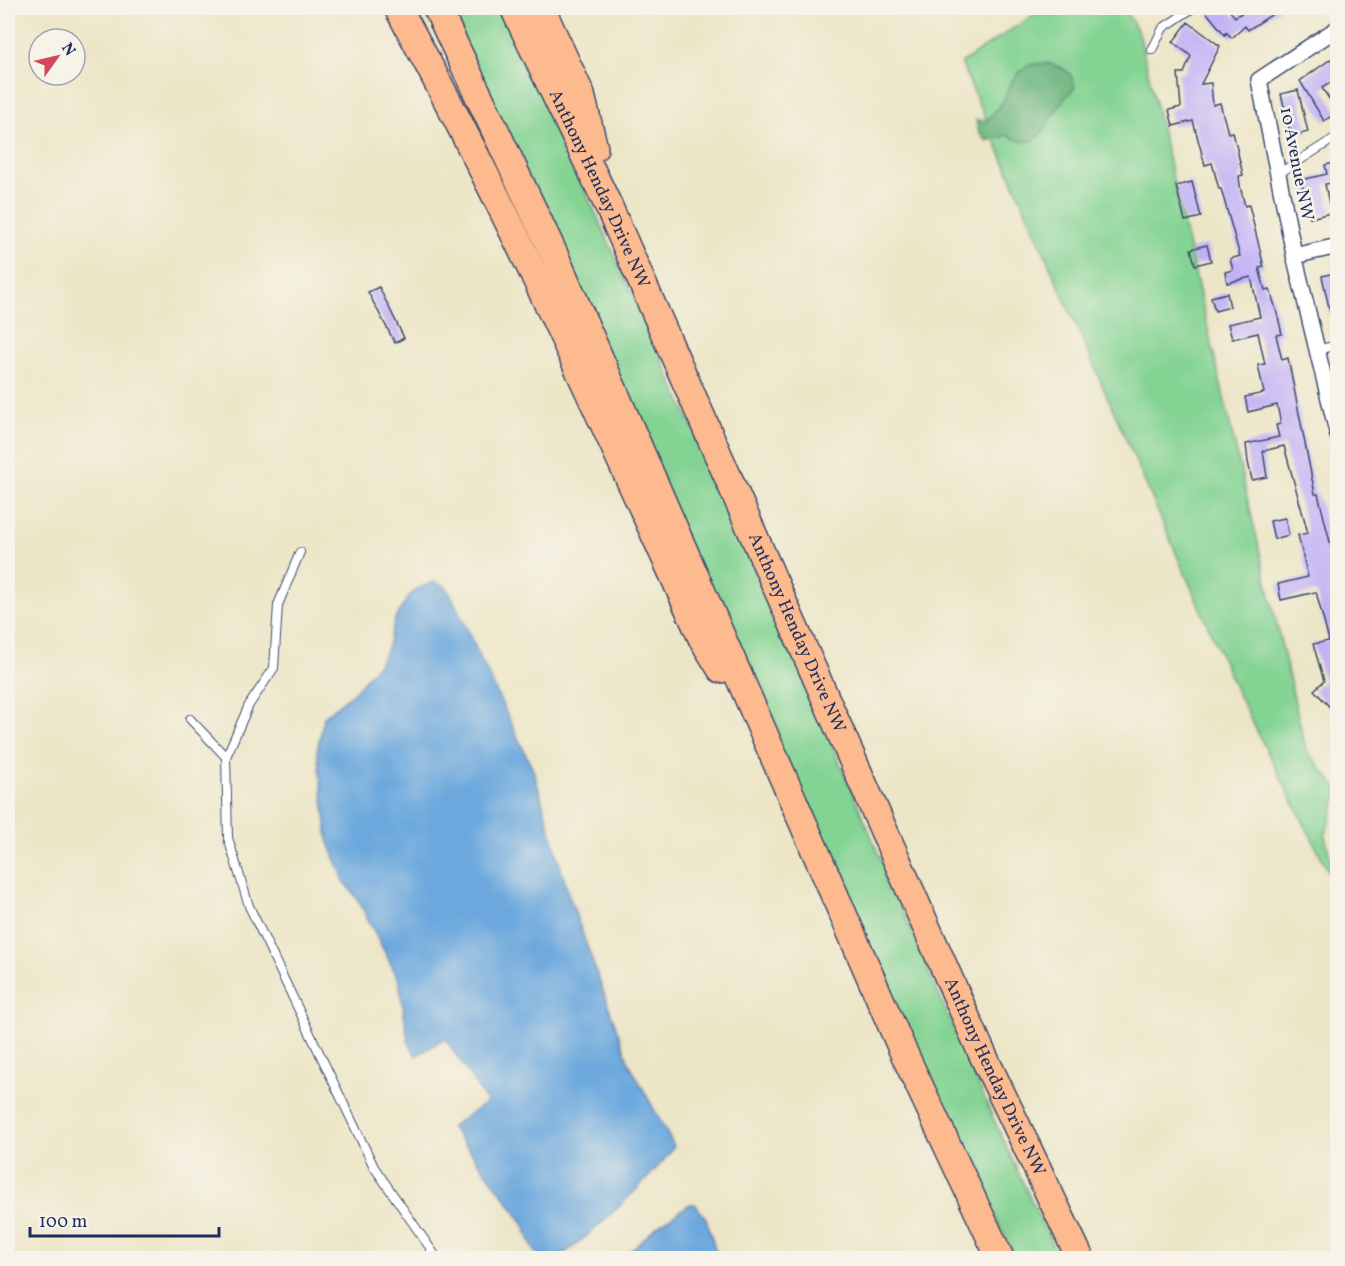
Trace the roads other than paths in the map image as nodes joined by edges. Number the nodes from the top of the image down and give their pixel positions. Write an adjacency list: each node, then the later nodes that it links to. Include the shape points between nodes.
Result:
1 (398, 8): 19 (highway, via 465,134 560,329 702,638)
2 (436, 8): 19 (highway, via 553,252)
3 (514, 8): 10 (highway, Anthony Henday Drive NW)
4 (541, 8): 10 (highway, via 581,95)
5 (1193, 8): 7 (lane, via 1163,28)
6 (1338, 28): 9 (street, 10 Avenue NW, via 1259,80)
7 (1152, 50)
8 (1338, 136): 9 (lane)
9 (1278, 174): 12 (street, 10 Avenue NW)
10 (608, 204): 22 (highway, Anthony Henday Drive NW, via 981,1051)
11 (1338, 246): 12 (street)
12 (1294, 256): 14 (street, 10 Avenue NW)
13 (1338, 345): 14 (lane)
14 (1316, 350): 15 (street, 10 Avenue NW)
15 (1338, 436)
16 (300, 552): 18 (lane, via 278,605 274,668 249,705)
17 (190, 719): 18 (lane)
18 (226, 757): 20 (lane, via 228,838 249,906 374,1167)
19 (778, 764): 21 (highway, via 906,1060)
20 (436, 1258)
21 (1000, 1258)
22 (1080, 1258)

